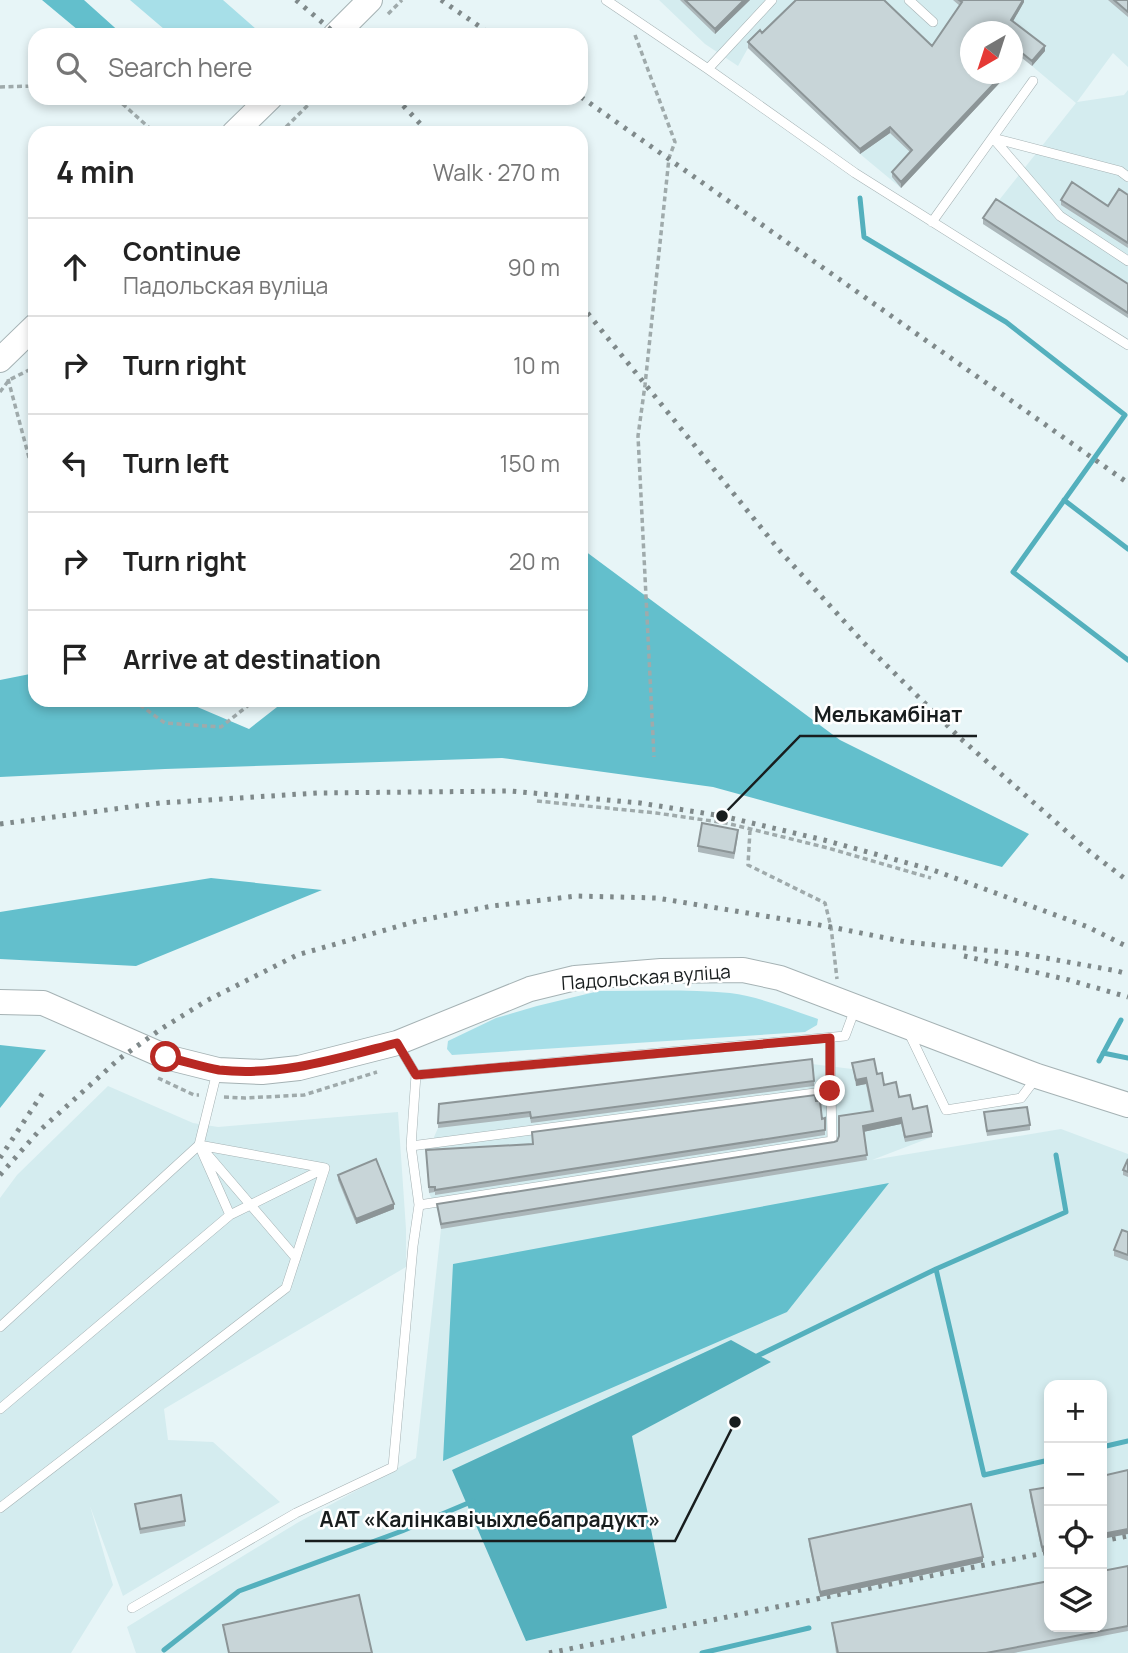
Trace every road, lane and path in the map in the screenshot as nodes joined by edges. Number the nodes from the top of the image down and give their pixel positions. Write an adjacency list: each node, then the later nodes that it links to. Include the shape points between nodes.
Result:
1 (370, 0): 7 (main road)
2 (606, 0): 5 (lane)
3 (772, 0): 8 (lane)
4 (909, 0): 6 (lane)
5 (626, 14): 8 (lane); 30 (path, via 675,142 668,158 638,436)
6 (933, 22)
7 (342, 28)
8 (708, 69): 20 (lane)
9 (1033, 81): 18 (lane)
10 (28, 86): 11 (path)
11 (0, 87)
12 (124, 105): 15 (path)
13 (263, 105): 16 (main road)
14 (308, 105): 17 (path)
15 (147, 126)
16 (241, 126)
17 (287, 126)
18 (993, 138): 19 (lane, via 1120,171); 20 (lane); 21 (lane, via 1059,216)
19 (1128, 177)
20 (932, 222): 23 (lane)
21 (1128, 261)
22 (28, 335): 24 (main road)
23 (1128, 345)
24 (4, 366): 25 (path); 26 (path); 27 (path)
25 (28, 366)
26 (0, 392)
27 (28, 454)
28 (143, 707): 29 (path, via 165,723 221,727)
29 (246, 707)
30 (654, 757)
31 (537, 801): 32 (path, via 668,815)
32 (750, 830): 33 (path); 35 (path, via 748,865 825,903)
33 (931, 878)
34 (0, 1002): 39 (main road, Падольская вуліца, via 43,1003 166,1057)
35 (848, 1004): 36 (main road, Падольская вуліца); 37 (lane, via 845,1036); 38 (main road, Падольская вуліца, via 780,978 743,970 575,978 530,989)
36 (905, 1026): 41 (main road, Падольская вуліца); 41 (lane, via 946,1110 1021,1098)
37 (830, 1038): 40 (lane); 42 (lane)
38 (397, 1043): 39 (main road, Падольская вуліца, via 299,1068); 40 (lane)
39 (218, 1070): 44 (lane)
40 (416, 1075): 45 (lane)
41 (1037, 1076): 43 (main road, Падольская вуліца)
42 (830, 1091): 45 (lane); 48 (lane, via 831,1142)
43 (1128, 1105)
44 (199, 1145): 46 (lane); 47 (lane); 49 (lane); 51 (lane)
45 (411, 1146): 48 (lane)
46 (325, 1168): 47 (lane); 50 (lane)
47 (250, 1205): 49 (lane); 50 (lane)
48 (419, 1205): 54 (lane, via 393,1467 296,1513)
49 (230, 1215): 52 (lane)
50 (296, 1258): 53 (lane, via 286,1288)
51 (0, 1327)
52 (0, 1409)
53 (0, 1508)
54 (132, 1608)

